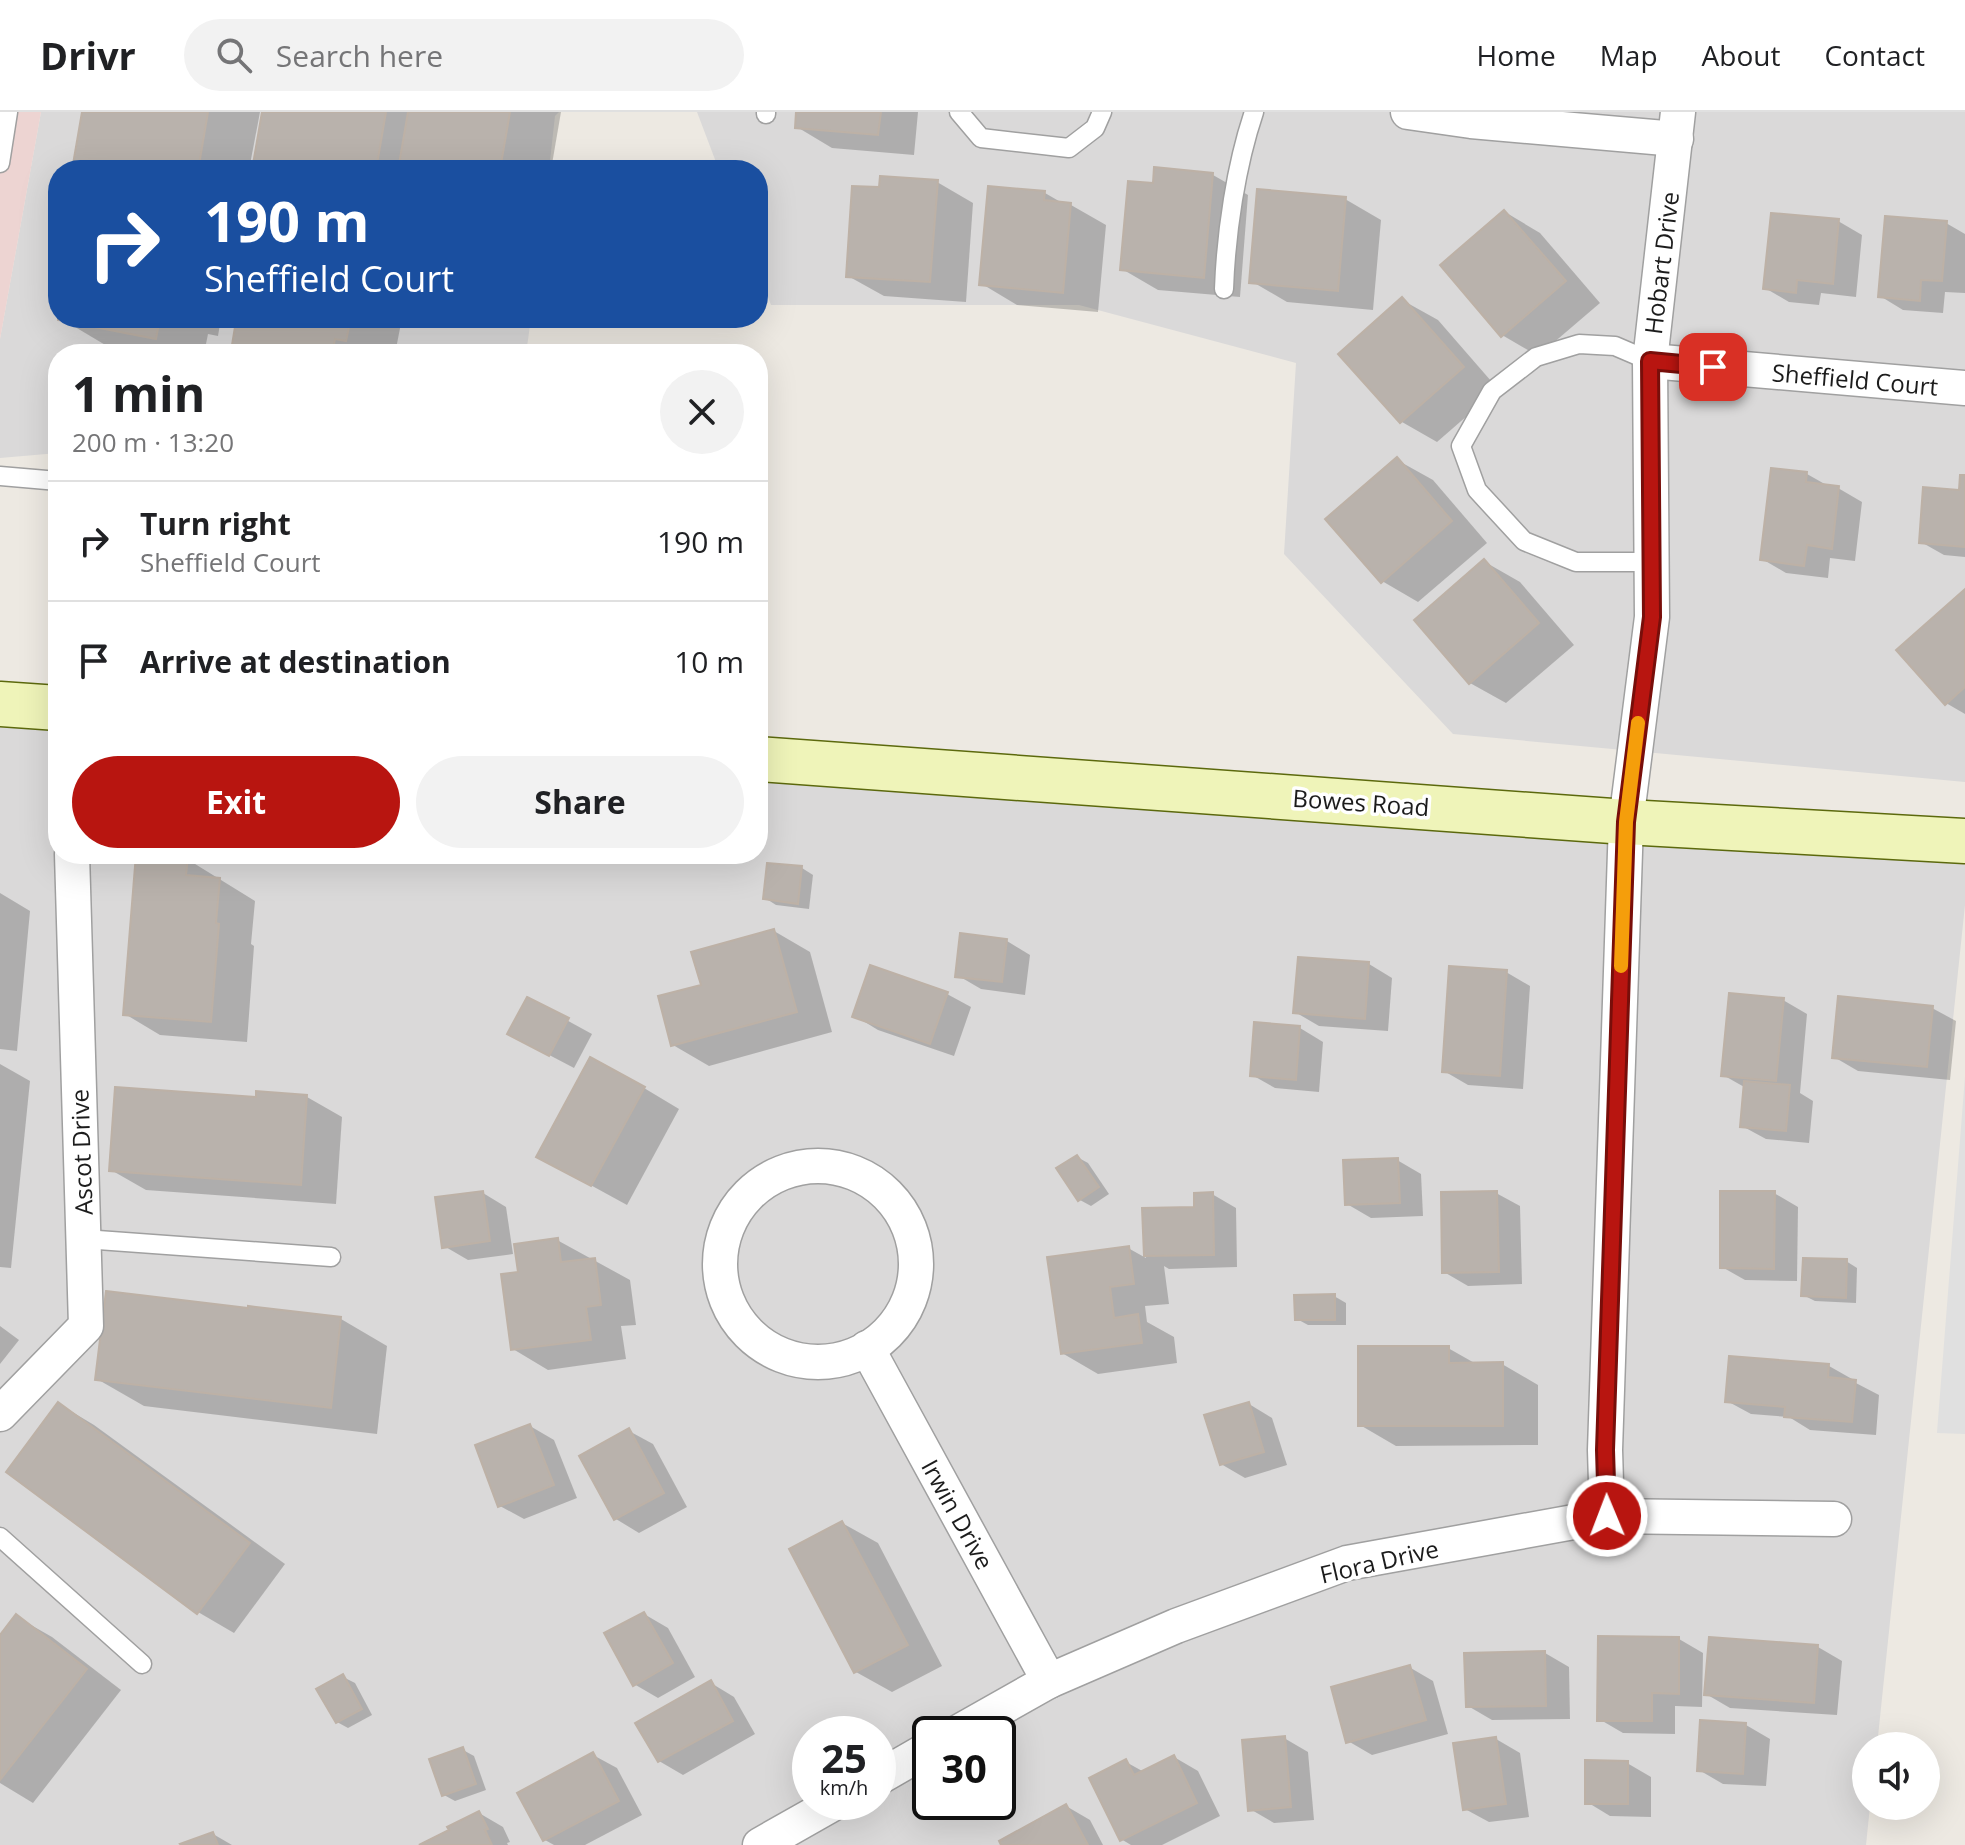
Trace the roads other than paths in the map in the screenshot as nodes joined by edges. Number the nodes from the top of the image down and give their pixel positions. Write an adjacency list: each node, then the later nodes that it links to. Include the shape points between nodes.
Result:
1 (8, 112): 7 (lane)
2 (959, 112): 3 (lane, via 981,138 1069,148 1095,128)
3 (1102, 112)
4 (1254, 112): 8 (lane, via 1243,144)
5 (1408, 112): 6 (street, via 1471,121)
6 (1677, 126): 9 (street, Hobart Drive)
7 (0, 163)
8 (1224, 289)
9 (1650, 361): 10 (street, Sheffield Court); 13 (street, Hobart Drive); 13 (lane, via 1615,346 1579,344 1536,357 1492,391 1461,446 1477,490 1524,541 1576,562)
10 (1965, 388)
11 (0, 476): 12 (lane)
12 (48, 480)
13 (1651, 562): 17 (street, Hobart Drive, via 1652,617)
14 (0, 704): 15 (main road)
15 (48, 707)
16 (768, 760): 17 (main road, Bowes Road)
17 (1626, 822): 18 (main road, Bowes Road); 24 (street, Hobart Drive)
18 (1965, 841)
19 (72, 864): 20 (street, Ascot Drive)
20 (84, 1239): 21 (lane); 23 (street, Ascot Drive, via 86,1326)
21 (331, 1257)
22 (867, 1348): 22 (street, via 901,1316 911,1294 916,1271 908,1225 880,1188 859,1175 813,1166 768,1179 734,1211 724,1233 721,1280 739,1323 756,1340 798,1359 845,1358); 28 (street, Irwin Drive)
23 (0, 1414)
24 (1607, 1516): 25 (street, Flora Drive); 28 (street, Flora Drive, via 1347,1563 1176,1626)
25 (1834, 1519)
26 (3, 1546): 27 (lane)
27 (142, 1664)
28 (1049, 1681): 29 (street, Flora Drive)
29 (987, 1716)
30 (804, 1820): 31 (street)
31 (760, 1845)

